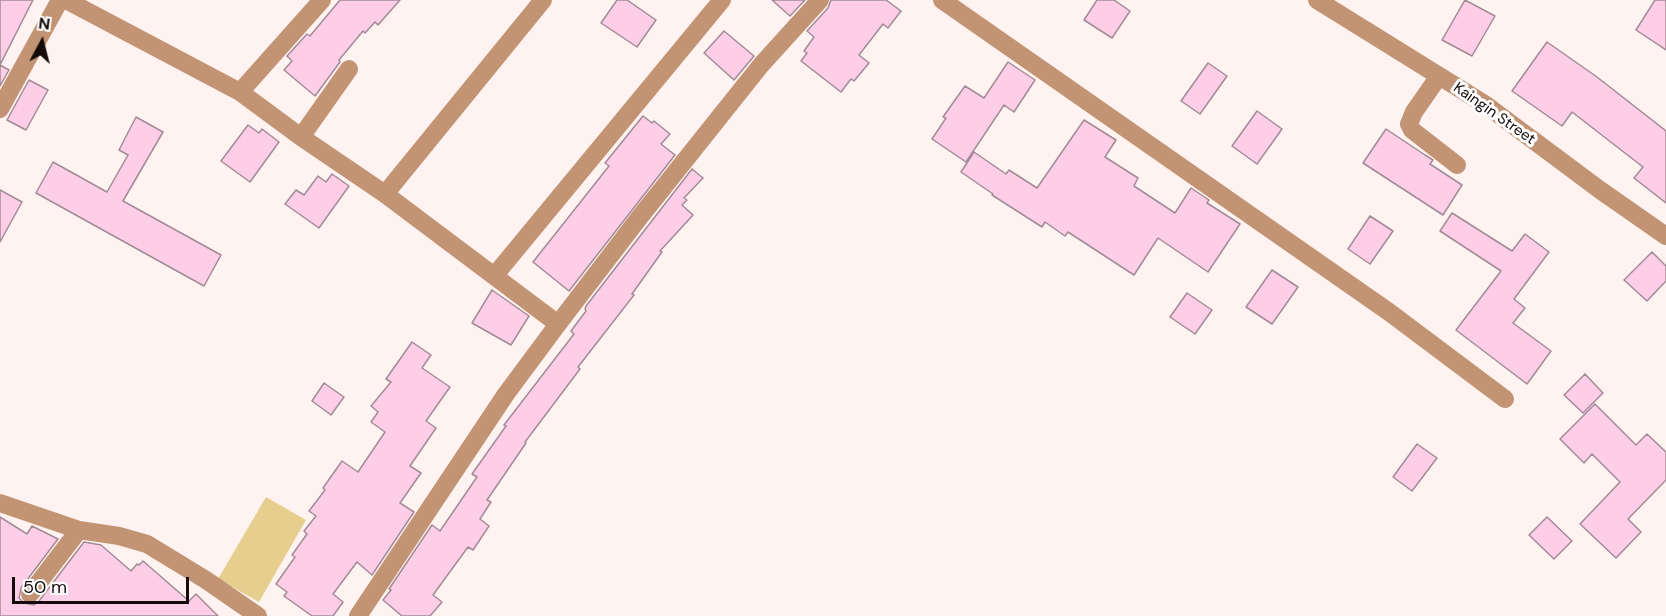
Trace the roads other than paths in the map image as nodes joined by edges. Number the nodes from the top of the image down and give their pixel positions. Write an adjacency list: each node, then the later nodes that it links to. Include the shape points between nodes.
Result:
1 (60, 0): 12 (street)
2 (66, 0): 11 (street)
3 (322, 0): 11 (street)
4 (543, 0): 15 (street)
5 (722, 0): 17 (street)
6 (820, 0): 18 (street, via 761,65)
7 (942, 0): 19 (street, via 1389,312)
8 (1317, 0): 10 (street, Kaingin Street)
9 (349, 69): 13 (street)
10 (1439, 76): 14 (street, via 1409,124); 16 (street, Kaingin Street, via 1486,105)
11 (240, 92): 13 (street)
12 (0, 109)
13 (301, 137): 15 (street)
14 (1457, 165)
15 (385, 194): 17 (street)
16 (1666, 236)
17 (495, 275): 18 (street)
18 (558, 324): 24 (street, via 506,394)
19 (1505, 399)
20 (0, 503): 21 (street)
21 (79, 530): 22 (street); 23 (street, via 147,544)
22 (30, 594)
23 (258, 616)
24 (358, 616)

